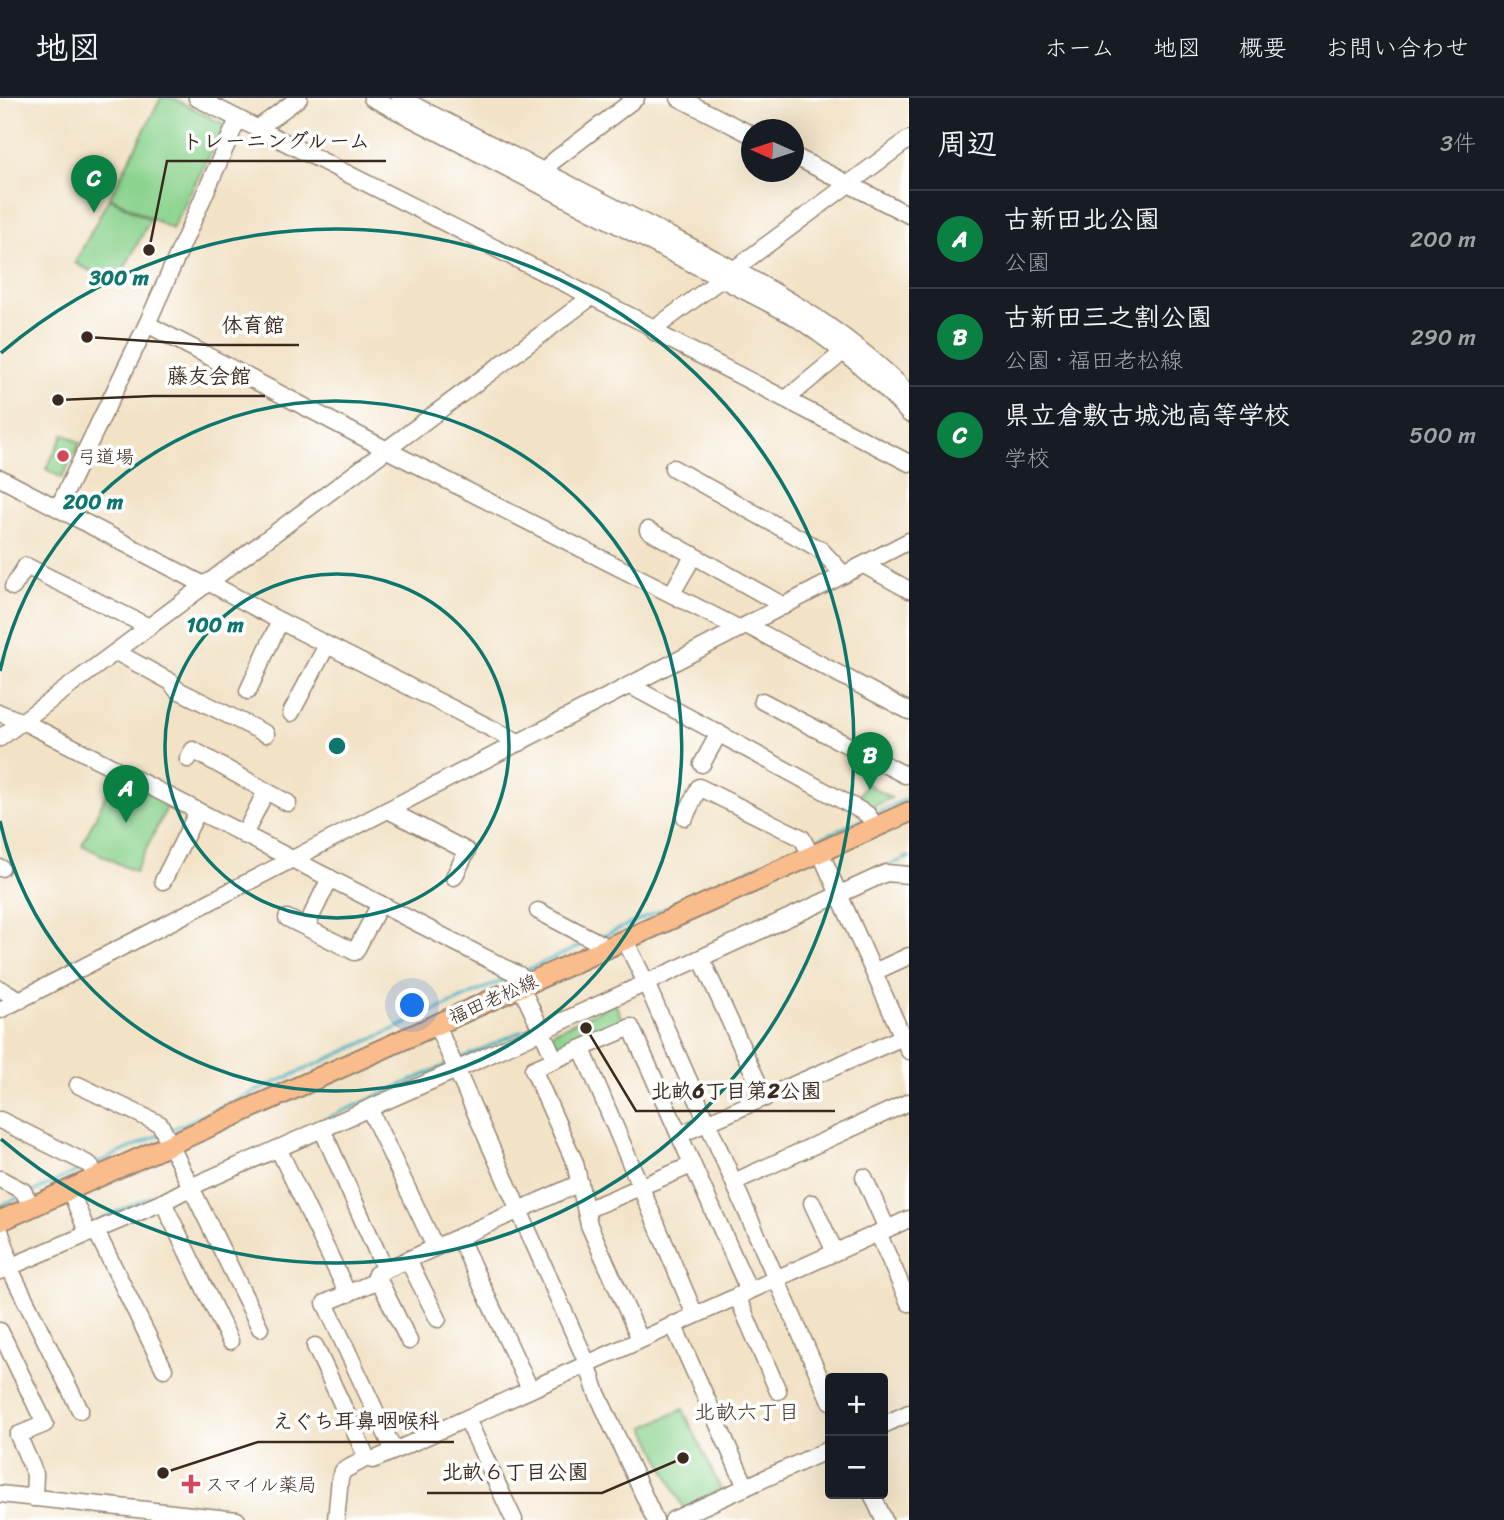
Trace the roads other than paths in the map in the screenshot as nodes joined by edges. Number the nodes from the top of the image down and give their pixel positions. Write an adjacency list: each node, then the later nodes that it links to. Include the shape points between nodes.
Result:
1 (197, 98): 7 (street)
2 (299, 98): 7 (street)
3 (372, 98): 14 (street)
4 (400, 98): 11 (street)
5 (636, 98): 11 (street)
6 (679, 98): 8 (street)
7 (246, 125): 15 (street); 16 (street)
8 (741, 130)
9 (909, 139): 12 (street)
10 (804, 162): 12 (street)
11 (545, 172): 14 (street)
12 (852, 186): 13 (street); 14 (street)
13 (909, 215)
14 (728, 273): 17 (street); 18 (street); 19 (street, via 783,295 843,334)
15 (590, 298): 17 (street); 22 (street)
16 (147, 324): 22 (street); 26 (street)
17 (653, 329): 20 (street)
18 (842, 350): 20 (street); 21 (street)
19 (909, 394)
20 (786, 399): 23 (street)
21 (909, 414)
22 (390, 452): 32 (street); 35 (street)
23 (909, 463)
24 (673, 468): 31 (street, via 821,550)
25 (0, 478): 26 (street)
26 (58, 508): 32 (street)
27 (648, 530): 29 (street)
28 (909, 541): 30 (street)
29 (694, 555): 35 (street); 36 (street)
30 (864, 565): 31 (street); 34 (street)
31 (842, 572): 36 (street)
32 (209, 584): 37 (street); 38 (street)
33 (13, 587): 38 (street, via 26,566)
34 (909, 590)
35 (672, 593): 39 (street)
36 (781, 604): 39 (street)
37 (280, 621): 40 (street); 43 (street)
38 (147, 626): 41 (street)
39 (739, 626): 42 (street); 45 (street)
40 (327, 645): 47 (street); 52 (street)
41 (118, 654): 48 (street); 50 (street)
42 (629, 685): 49 (street); 52 (street)
43 (248, 691)
44 (762, 701): 55 (street, via 905,775)
45 (909, 710)
46 (0, 713): 48 (street)
47 (291, 713)
48 (24, 723): 51 (street); 59 (street)
49 (719, 733): 54 (street); 62 (street)
50 (266, 734)
51 (0, 738)
52 (516, 741): 58 (street)
53 (188, 759): 56 (street, via 193,750)
54 (702, 764)
55 (909, 773)
56 (266, 791): 57 (street); 63 (street)
57 (288, 803)
58 (388, 810): 65 (street); 67 (street, via 467,851)
59 (198, 811): 63 (street); 69 (street)
60 (909, 812): 62 (main road, 福田老松線)
61 (685, 817): 64 (street, via 699,787 802,838)
62 (871, 819): 64 (main road, 福田老松線)
63 (244, 835): 65 (street)
64 (810, 849): 70 (street); 75 (main road, 福田老松線)
65 (288, 858): 68 (street); 81 (street)
66 (904, 870): 70 (street)
67 (454, 877)
68 (330, 878): 71 (street); 74 (street)
69 (163, 881)
70 (839, 894): 77 (street); 78 (street)
71 (380, 904): 74 (street, via 355,952); 80 (street)
72 (538, 911): 75 (street)
73 (287, 918): 74 (street)
74 (306, 927)
75 (605, 942): 79 (street); 80 (main road, 福田老松線)
76 (909, 956): 78 (street)
77 (701, 958): 79 (street); 90 (street)
78 (874, 972): 85 (street)
79 (644, 979): 84 (street); 94 (street)
80 (520, 980): 83 (main road, 福田老松線); 84 (street)
81 (13, 996): 82 (street)
82 (0, 1010)
83 (436, 1024): 88 (street); 97 (main road, 福田老松線)
84 (539, 1026): 87 (street); 88 (street)
85 (905, 1035): 90 (street)
86 (582, 1049): 87 (street); 96 (street, via 631,1027); 106 (street)
87 (555, 1060): 105 (street, via 533,1069)
88 (454, 1065): 92 (street); 111 (street)
89 (78, 1085): 97 (street, via 160,1125)
90 (765, 1098): 94 (street)
91 (909, 1102): 104 (street)
92 (369, 1108): 95 (street); 119 (street)
93 (0, 1120): 100 (street)
94 (707, 1123): 96 (street); 104 (street)
95 (322, 1129): 98 (street); 123 (street)
96 (679, 1135): 99 (street)
97 (165, 1136): 100 (main road, 福田老松線); 103 (street)
98 (278, 1148): 103 (street); 126 (street)
99 (692, 1165): 106 (street); 125 (street)
100 (93, 1170): 107 (main road, 福田老松線)
101 (864, 1177): 117 (street)
102 (0, 1180): 108 (street)
103 (189, 1182): 109 (street); 131 (street)
104 (734, 1182): 124 (street)
105 (580, 1183): 111 (street); 112 (street)
106 (640, 1187): 112 (street); 128 (street)
107 (70, 1190): 108 (main road, 福田老松線); 115 (street)
108 (28, 1199): 114 (main road, 福田老松線)
109 (163, 1202): 115 (street); 134 (street)
110 (813, 1203): 120 (street)
111 (519, 1210): 118 (street); 137 (street)
112 (586, 1210): 133 (street)
113 (909, 1219): 117 (street)
114 (0, 1221)
115 (89, 1230): 122 (street); 138 (street)
116 (0, 1231): 122 (street)
117 (882, 1231): 120 (street); 127 (street)
118 (459, 1237): 119 (street); 139 (street)
119 (435, 1247): 121 (street)
120 (835, 1252): 124 (street)
121 (408, 1260): 123 (street); 129 (street)
122 (6, 1265): 142 (street)
123 (382, 1275): 126 (street); 135 (street)
124 (776, 1279): 125 (street); 140 (street)
125 (743, 1293): 128 (street); 141 (street)
126 (348, 1294): 146 (street, via 325,1303)
127 (909, 1303)
128 (695, 1315): 130 (street)
129 (438, 1319)
130 (673, 1324): 133 (street); 149 (street)
131 (260, 1328)
132 (0, 1331): 151 (street, via 46,1424 18,1435 35,1474)
133 (640, 1339): 137 (street)
134 (230, 1341)
135 (409, 1341)
136 (315, 1346): 148 (street)
137 (587, 1363): 139 (street); 158 (street)
138 (164, 1369)
139 (530, 1389): 144 (street)
140 (825, 1390)
141 (778, 1391)
142 (79, 1410)
143 (909, 1413): 145 (street)
144 (467, 1419): 146 (street); 157 (street)
145 (888, 1423)
146 (394, 1451): 148 (street)
147 (825, 1451): 149 (street)
148 (367, 1458): 156 (street, via 343,1471)
149 (746, 1487): 159 (street)
150 (0, 1494): 151 (street)
151 (34, 1498): 153 (street)
152 (874, 1499): 160 (street)
153 (136, 1515): 154 (street)
154 (217, 1519): 155 (street)
155 (237, 1520)
156 (336, 1520)
157 (514, 1520)
158 (655, 1520)
159 (673, 1520)
160 (884, 1520)

